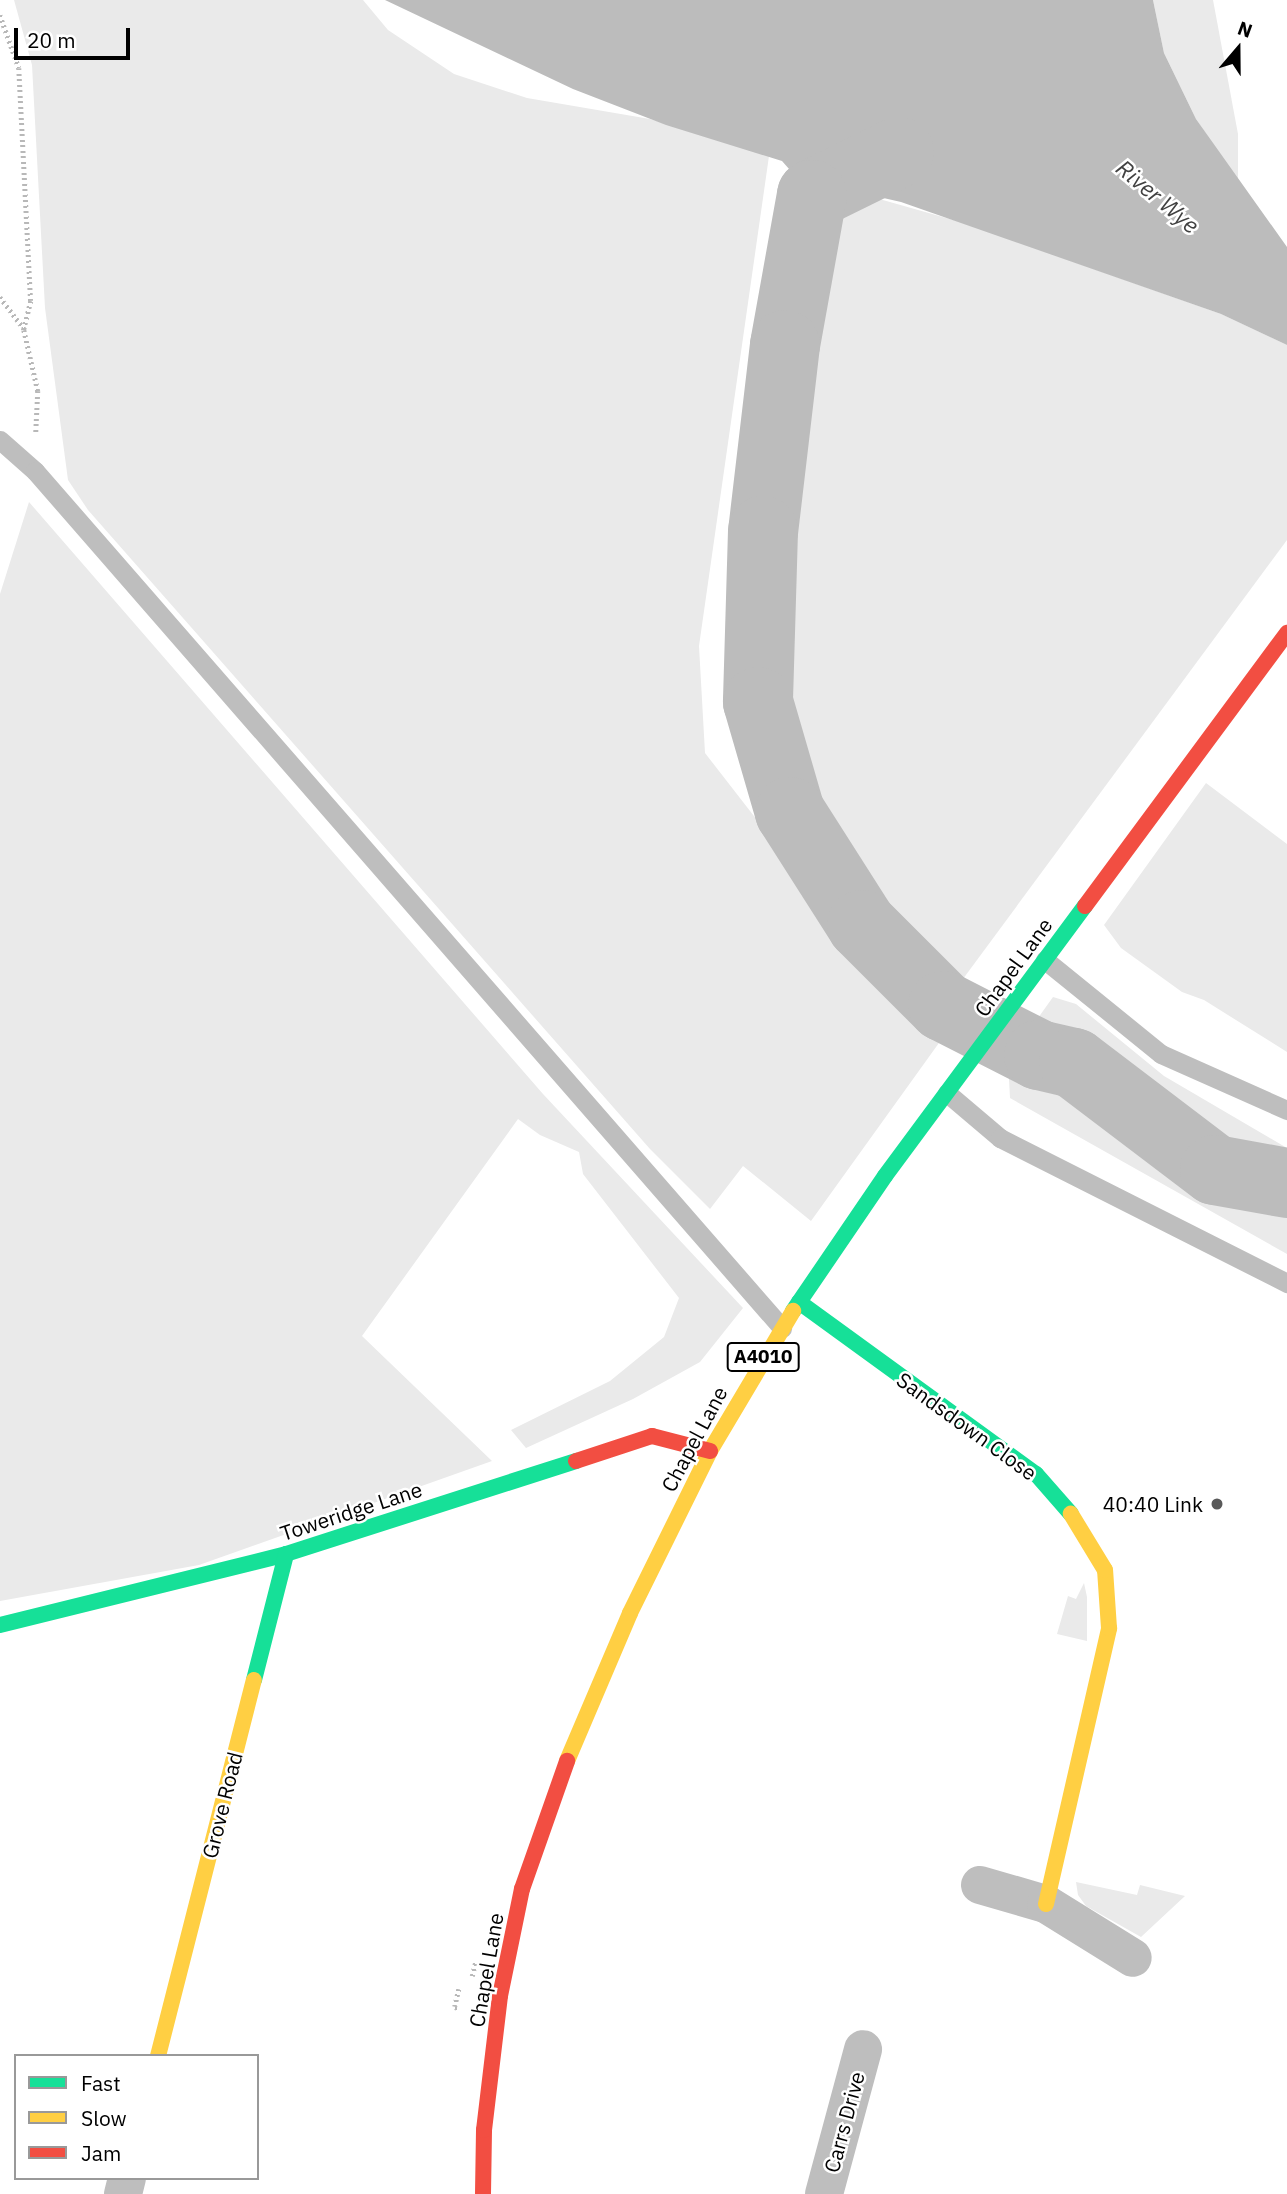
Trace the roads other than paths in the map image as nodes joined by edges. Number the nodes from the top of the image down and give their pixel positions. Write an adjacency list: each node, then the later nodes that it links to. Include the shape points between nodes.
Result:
1 (0, 440): 8 (lane, via 35,471)
2 (1287, 633): 3 (main road, Chapel Lane / A4010)
3 (1045, 960): 4 (main road, Chapel Lane / A4010); 5 (lane, via 1161,1054)
4 (947, 1093): 6 (lane, via 1000,1138); 7 (main road, Chapel Lane / A4010)
5 (1287, 1110)
6 (1287, 1283)
7 (799, 1302): 8 (main road, Chapel Lane / A4010); 13 (main road, Sandsdown Close, via 1036,1474 1079,1523 1105,1570 1109,1628)
8 (782, 1328): 9 (main road, Chapel Lane / A4010)
9 (710, 1451): 10 (main road, Toweridge Lane, via 652,1436); 17 (main road, Chapel Lane / A4010, via 614,1650 555,1789 522,1889 500,1996 484,2130)
10 (286, 1554): 11 (main road, Toweridge Lane); 16 (main road, Grove Road)
11 (0, 1625)
12 (980, 1885): 13 (street)
13 (1046, 1904): 14 (street)
14 (1133, 1958)
15 (863, 2049): 18 (street, Carrs Drive)
16 (159, 2054)
17 (483, 2194)
18 (824, 2194)

